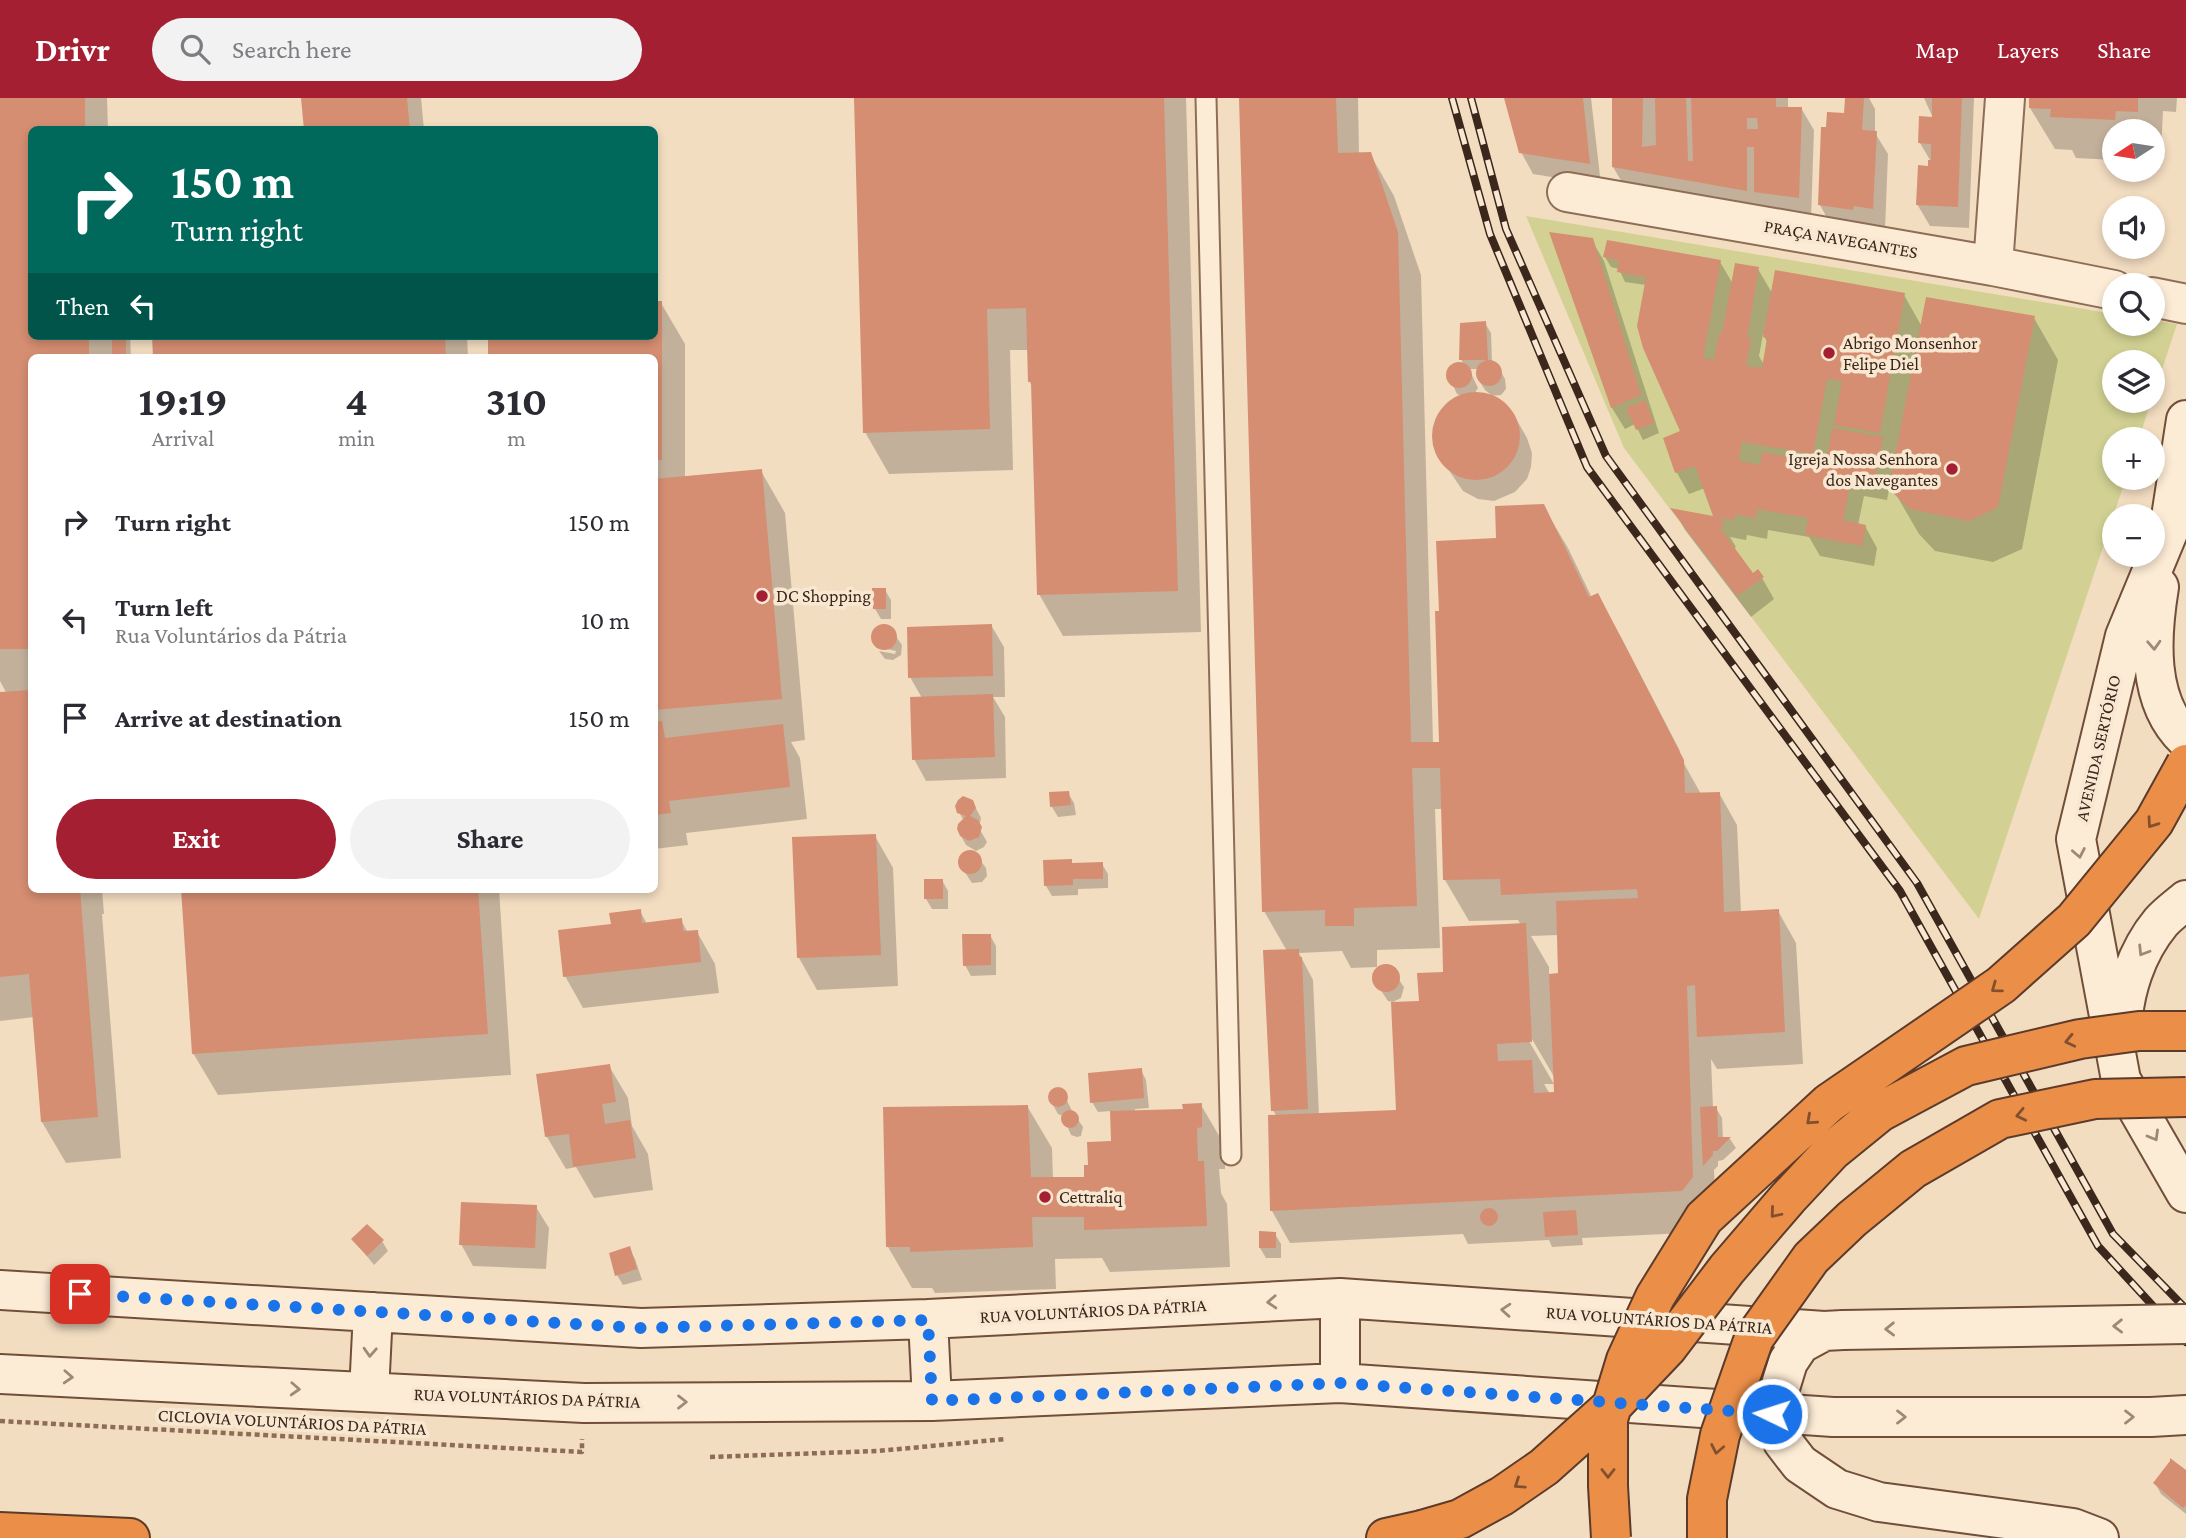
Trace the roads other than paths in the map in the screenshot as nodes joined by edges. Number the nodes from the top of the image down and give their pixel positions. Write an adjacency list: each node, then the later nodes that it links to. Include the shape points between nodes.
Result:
1 (1206, 98): 16 (lane)
2 (2005, 98): 4 (main road)
3 (1567, 192): 4 (main road, PRAÇA NAVEGANTES)
4 (1993, 266): 5 (main road, PRAÇA NAVEGANTES)
5 (2102, 288)
6 (2165, 300): 7 (main road)
7 (2186, 304)
8 (2186, 420): 9 (main road, AVENIDA SERTÓRIO)
9 (2169, 530): 10 (main road, one-way to 10, via 2153,628 2155,673 2163,705); 14 (main road, AVENIDA SERTÓRIO, one-way to 14, via 2125,636 2076,839)
10 (2186, 739)
11 (2186, 764): 33 (highway, one-way to 33, bridge, via 2154,822 2074,920 2001,985 1829,1103 1704,1217 1655,1297 1626,1360 1608,1419)
12 (2186, 900): 14 (main road, one-way to 14, via 2161,921 2135,963 2122,1014)
13 (2186, 1031): 31 (highway, one-way to 31, bridge, via 2139,1031 2080,1039 1966,1066 1880,1112 1832,1151 1787,1198 1667,1348 1544,1467 1460,1520)
14 (2122, 1080): 17 (main road, AVENIDA SERTÓRIO, one-way to 17)
15 (2186, 1097): 34 (highway, one-way to 34, bridge, via 2095,1099 2000,1119 1913,1169 1852,1219 1811,1258 1755,1338 1720,1434 1707,1499)
16 (1231, 1155)
17 (2186, 1193)
18 (0, 1290): 20 (main road, RUA VOLUNTÁRIOS DA PÁTRIA)
19 (1340, 1298): 21 (main road, RUA VOLUNTÁRIOS DA PÁTRIA, one-way to 21); 23 (main road, RUA VOLUNTÁRIOS DA PÁTRIA, one-way to 19); 25 (main road)
20 (373, 1312): 21 (main road, RUA VOLUNTÁRIOS DA PÁTRIA, via 641,1328); 26 (main road, one-way to 26)
21 (928, 1320): 27 (main road)
22 (2186, 1324): 23 (main road, RUA VOLUNTÁRIOS DA PÁTRIA, one-way to 23, bridge)
23 (1833, 1330): 28 (main road, via 1800,1344 1788,1363)
24 (0, 1374): 26 (main road, RUA VOLUNTÁRIOS DA PÁTRIA, one-way to 26)
25 (1340, 1383): 27 (main road, RUA VOLUNTÁRIOS DA PÁTRIA); 28 (main road, RUA VOLUNTÁRIOS DA PÁTRIA)
26 (369, 1392): 27 (main road, RUA VOLUNTÁRIOS DA PÁTRIA, one-way to 27, via 584,1403)
27 (932, 1401)
28 (1772, 1414): 29 (main road, RUA VOLUNTÁRIOS DA PÁTRIA, one-way to 29); 35 (main road, via 1783,1442 1800,1464 1837,1489 1879,1502 2073,1528)
29 (2186, 1415)
30 (0, 1532): 32 (highway)
31 (1404, 1534)
32 (130, 1538)
33 (1611, 1538)
34 (1707, 1538)
35 (2099, 1538)

